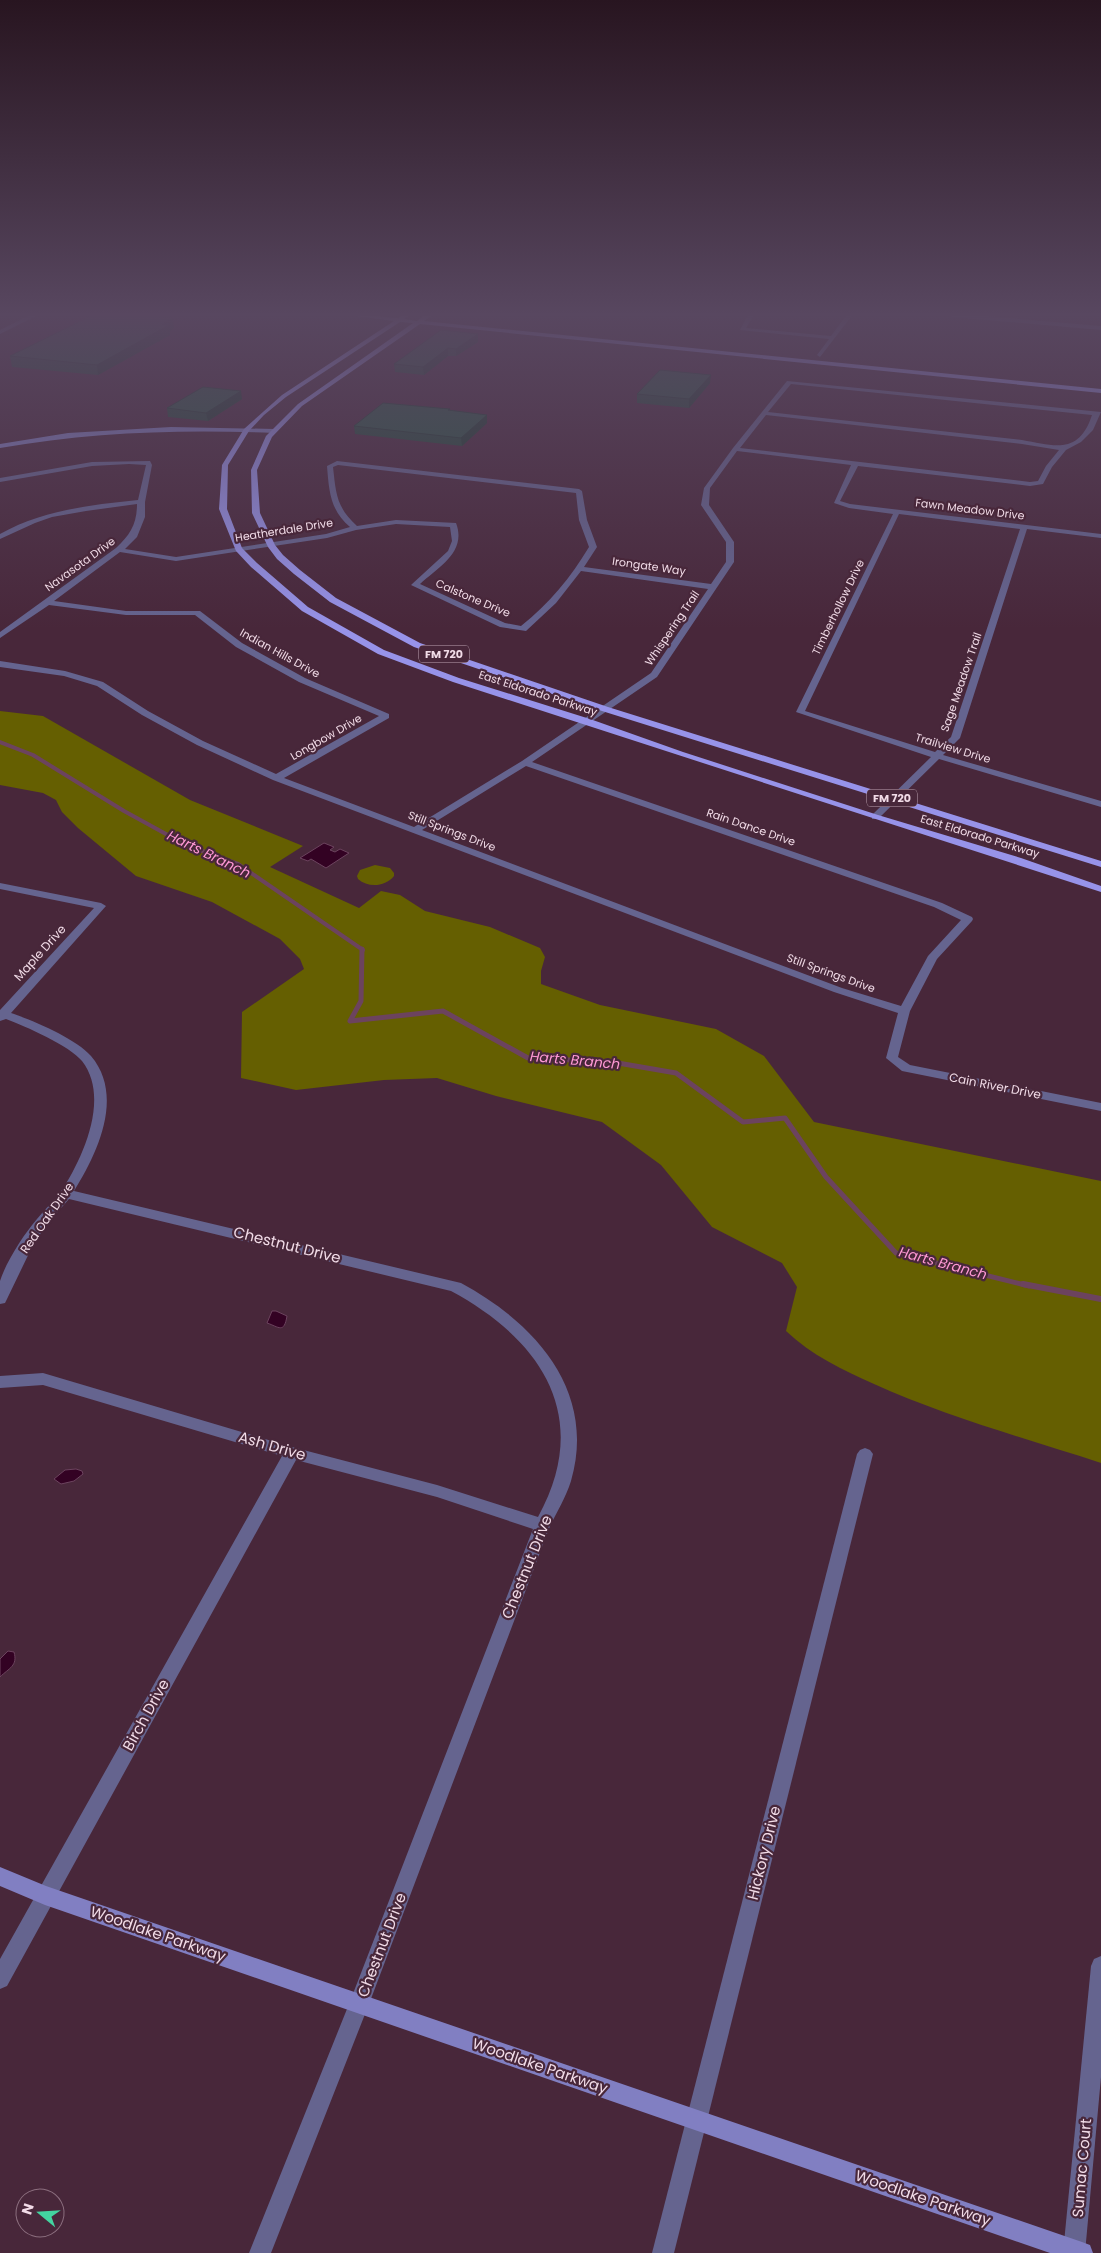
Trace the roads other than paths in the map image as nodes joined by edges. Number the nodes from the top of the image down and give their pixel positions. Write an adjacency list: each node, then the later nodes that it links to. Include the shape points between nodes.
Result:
1 (259, 418): 6 (main road, East Eldorado Parkway)
2 (287, 418): 7 (main road, East Eldorado Parkway / FM 720)
3 (761, 418): 9 (street, Whispering Trail)
4 (802, 418): 10 (street)
5 (1097, 418): 10 (street, via 1079,441)
6 (244, 432): 7 (street); 8 (street, via 206,428 125,430); 11 (street, via 76,441); 21 (main road, East Eldorado Parkway, via 225,466 223,509)
7 (272, 434): 20 (main road, East Eldorado Parkway / FM 720, via 254,470 256,512)
8 (0, 446)
9 (735, 449): 12 (street); 25 (street, Whispering Trail, via 707,488 705,505 730,542 730,562)
10 (1064, 449): 12 (street, via 1049,466 1041,483 1030,484)
11 (0, 453)
12 (855, 464): 15 (street, Fawn Meadow Drive, via 836,502)
13 (0, 480): 14 (street, Navasota Drive, via 50,469 148,462)
14 (141, 502): 19 (street, via 61,513 33,521); 22 (street, Navasota Drive, via 141,517 133,537)
15 (897, 512): 16 (street, Fawn Meadow Drive); 30 (street, Timberhollow Drive)
16 (1024, 527): 18 (street, Fawn Meadow Drive); 33 (street, Sage Meadow Trail, via 954,738)
17 (355, 528): 20 (street, Heatherdale Drive); 23 (street, via 341,517 333,502 330,466 337,463 579,492 579,508 593,547); 24 (street, Heatherdale Drive, via 396,522 454,525 456,541 451,552)
18 (1101, 536)
19 (0, 537)
20 (271, 545): 21 (street, Heatherdale Drive); 29 (main road, East Eldorado Parkway / FM 720, via 280,557 333,600 417,645)
21 (238, 549): 22 (street, Heatherdale Drive, via 176,558); 32 (main road, East Eldorado Parkway, via 305,609 381,652 456,680)
22 (118, 550): 26 (street, Navasota Drive)
23 (581, 569): 24 (street, Calstone Drive, via 523,629 503,625); 25 (street, Irongate Way)
24 (415, 585)
25 (713, 586): 29 (street, Whispering Trail, via 654,675)
26 (47, 602): 27 (street, Navasota Drive); 31 (street, Indian Hills Drive, via 126,612 197,613 239,645 302,680)
27 (0, 636)
28 (0, 664): 35 (street, Still Springs Drive, via 65,674 100,684 192,739)
29 (605, 709): 32 (street, Whispering Trail); 36 (main road, East Eldorado Parkway / FM 720)
30 (800, 712): 33 (street, Trailview Drive)
31 (386, 716): 35 (street, Longbow Drive)
32 (587, 721): 34 (street, Whispering Trail); 38 (main road, East Eldorado Parkway)
33 (938, 756): 36 (street, Sage Meadow Trail); 37 (street, Trailview Drive)
34 (525, 763): 39 (street, Whispering Trail); 43 (street, Rain Dance Drive, via 938,905 968,919 932,958)
35 (276, 778): 39 (street, Still Springs Drive)
36 (894, 799): 38 (street, Sage Meadow Trail); 40 (main road, East Eldorado Parkway / FM 720)
37 (1101, 804)
38 (875, 817): 42 (main road, East Eldorado Parkway)
39 (415, 830): 43 (street, Still Springs Drive, via 838,990)
40 (1101, 864)
41 (0, 886): 44 (street, Maple Drive, via 100,906)
42 (1101, 889)
43 (904, 1011): 45 (street, Cain River Drive, via 892,1058 906,1068)
44 (1, 1015): 46 (street, Red Oak Drive, via 64,1042 88,1061 95,1075 100,1100 96,1137)
45 (1101, 1107)
46 (66, 1194): 47 (street, Red Oak Drive, via 40,1225 9,1276); 51 (street, Chestnut Drive, via 196,1222 454,1287 501,1314 541,1354 564,1399 569,1432 564,1477)
47 (0, 1299)
48 (0, 1382): 49 (street, Ash Drive, via 43,1379)
49 (292, 1452): 51 (street, Ash Drive, via 437,1491); 53 (street, Birch Drive)
50 (865, 1454): 57 (street, Hickory Drive)
51 (542, 1525): 56 (street, Chestnut Drive)
52 (0, 1876): 53 (street, Woodlake Parkway)
53 (45, 1895): 55 (street, Birch Drive); 56 (street, Woodlake Parkway)
54 (1101, 1966): 58 (street, Sumac Court)
55 (0, 1979)
56 (359, 2004): 57 (street, Woodlake Parkway); 59 (street, Chestnut Drive)
57 (696, 2120): 58 (street, Woodlake Parkway); 60 (street, Hickory Drive)
58 (1077, 2252)
59 (260, 2253)
60 (663, 2253)

